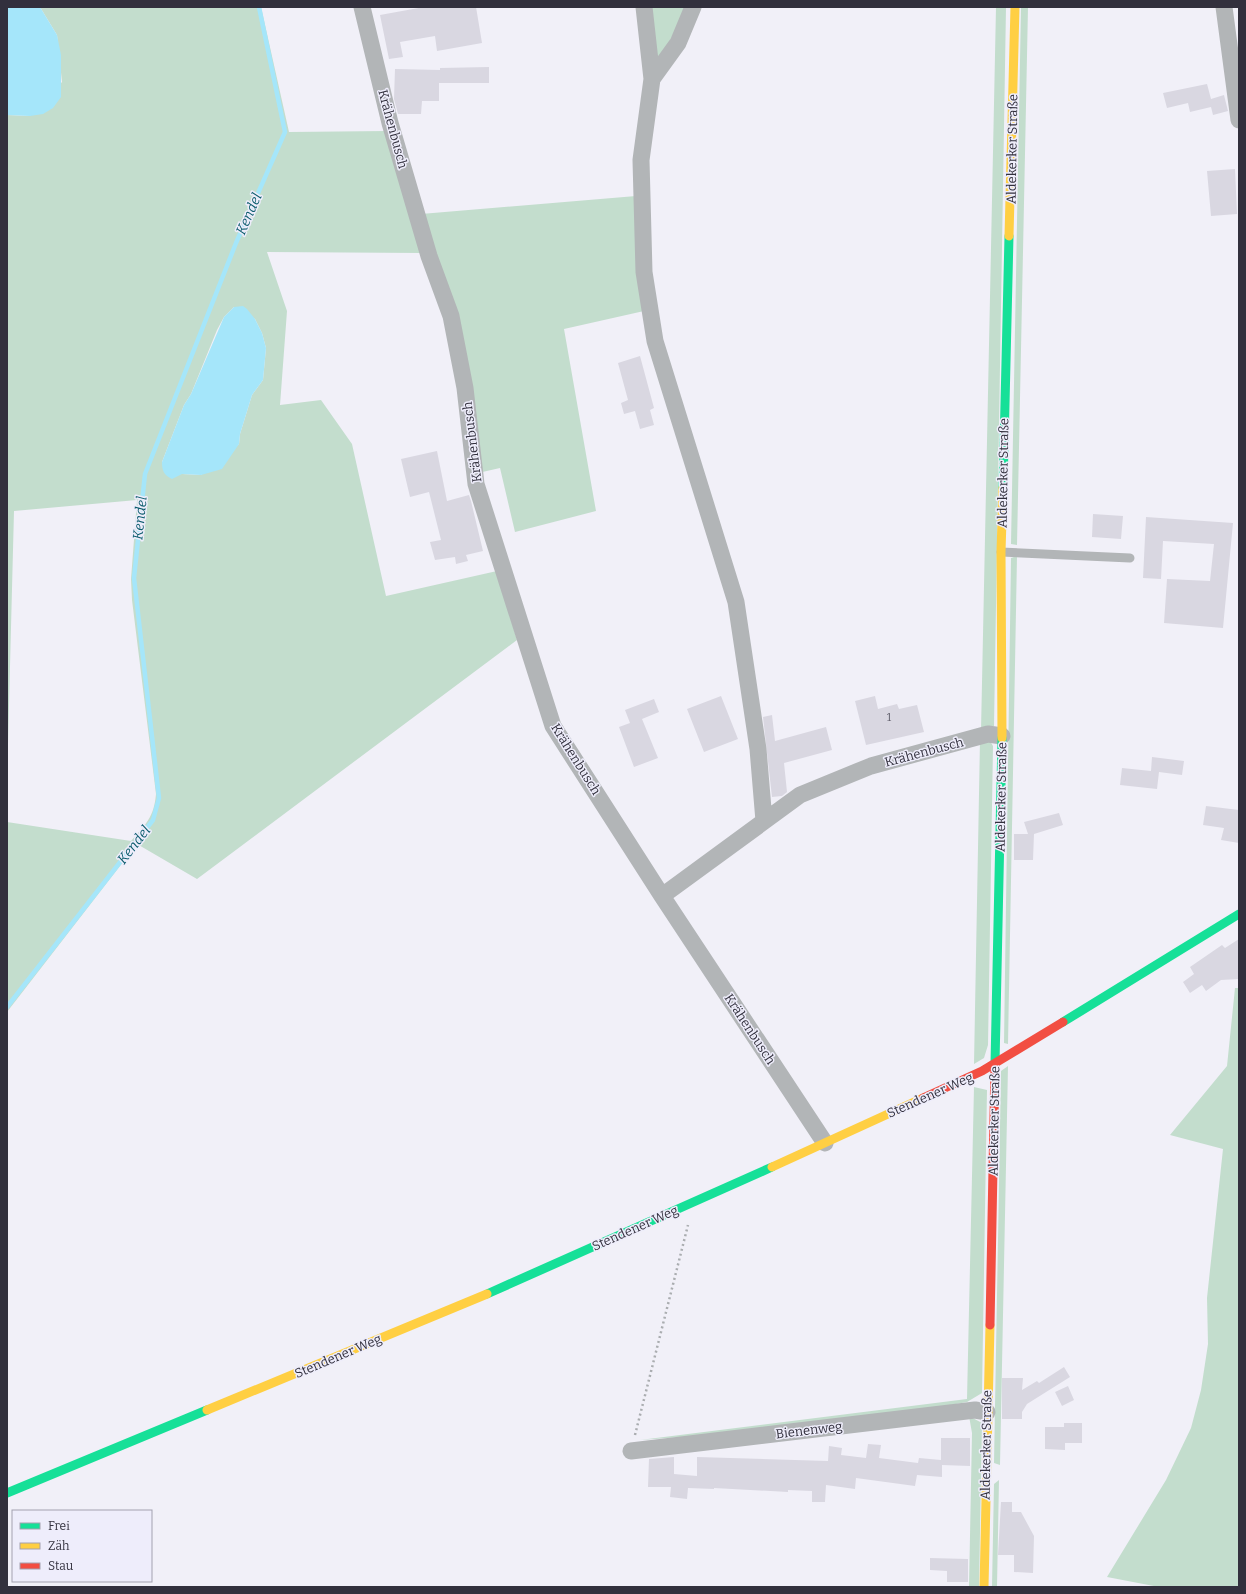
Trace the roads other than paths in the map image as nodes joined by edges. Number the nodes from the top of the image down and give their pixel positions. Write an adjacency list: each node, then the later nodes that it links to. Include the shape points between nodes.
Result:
1 (362, 7): 12 (street, Krähenbusch, via 390,123 429,256 451,316 465,388 476,484 553,726)
2 (644, 7): 6 (street)
3 (693, 7): 6 (street, via 678,43)
4 (1015, 7): 8 (street, Aldekerker Straße)
5 (1224, 7): 7 (street)
6 (652, 79): 11 (street, via 641,160 644,272 655,341 736,602 758,749)
7 (1239, 120)
8 (1001, 552): 9 (lane); 10 (street, Aldekerker Straße)
9 (1130, 558)
10 (1002, 736): 11 (street, Krähenbusch, via 988,734 871,766 800,795); 14 (street, Aldekerker Straße)
11 (764, 821): 12 (street, Krähenbusch)
12 (662, 896): 15 (street, Krähenbusch)
13 (1239, 914): 14 (street, Stendener Weg)
14 (996, 1064): 15 (street, Stendener Weg); 16 (street, Aldekerker Straße)
15 (825, 1142): 18 (street, Stendener Weg, via 694,1203 466,1303)
16 (987, 1412): 17 (street, Bienenweg, via 975,1410); 19 (street, Aldekerker Straße)
17 (631, 1451)
18 (7, 1493)
19 (984, 1587)

